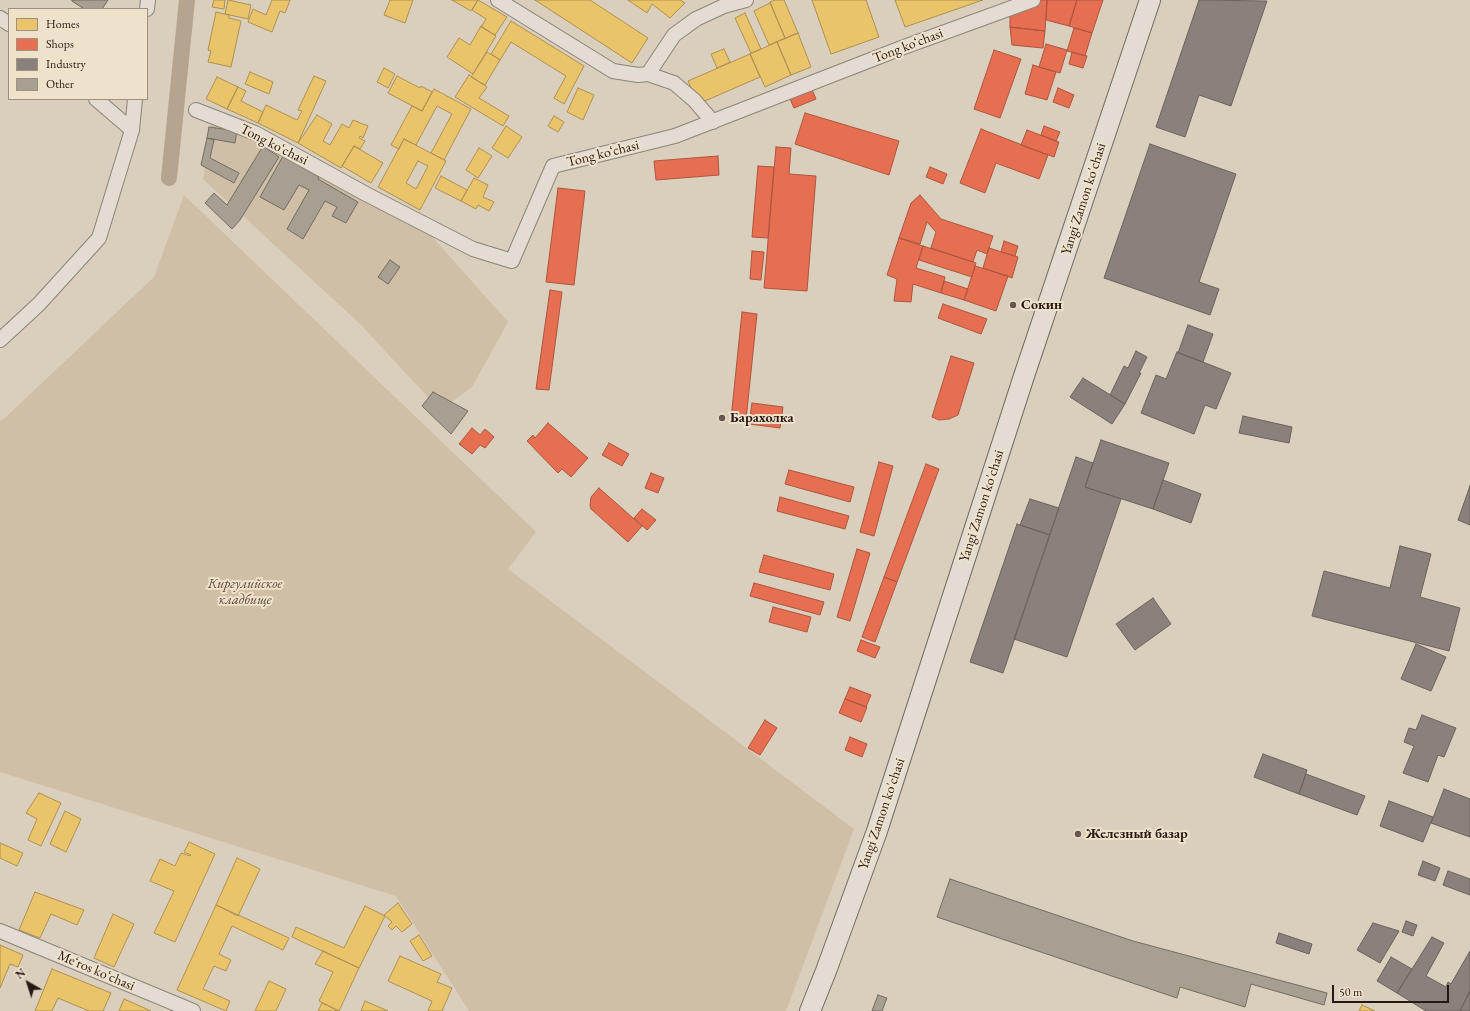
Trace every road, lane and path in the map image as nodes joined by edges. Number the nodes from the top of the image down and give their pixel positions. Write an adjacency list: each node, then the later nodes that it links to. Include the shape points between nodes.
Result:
1 (498, 0): 5 (street, via 613,71)
2 (746, 0): 5 (street, via 696,18 674,35)
3 (1033, 0): 9 (street, Tong koʻchasi, via 904,47)
4 (1150, 0): 14 (street, Yangi Zamon ko'chasi, via 1024,376 877,831)
5 (648, 74): 9 (street, via 674,84 694,100)
6 (97, 100): 10 (street)
7 (136, 100): 10 (street)
8 (196, 110): 9 (street, Tong koʻchasi, via 255,133 473,249 512,261 553,166 675,136)
9 (713, 122)
10 (132, 130): 11 (street, via 99,238 39,304)
11 (0, 340)
12 (0, 931): 13 (street, Meʻros koʻchasi)
13 (193, 1011)
14 (810, 1011)

